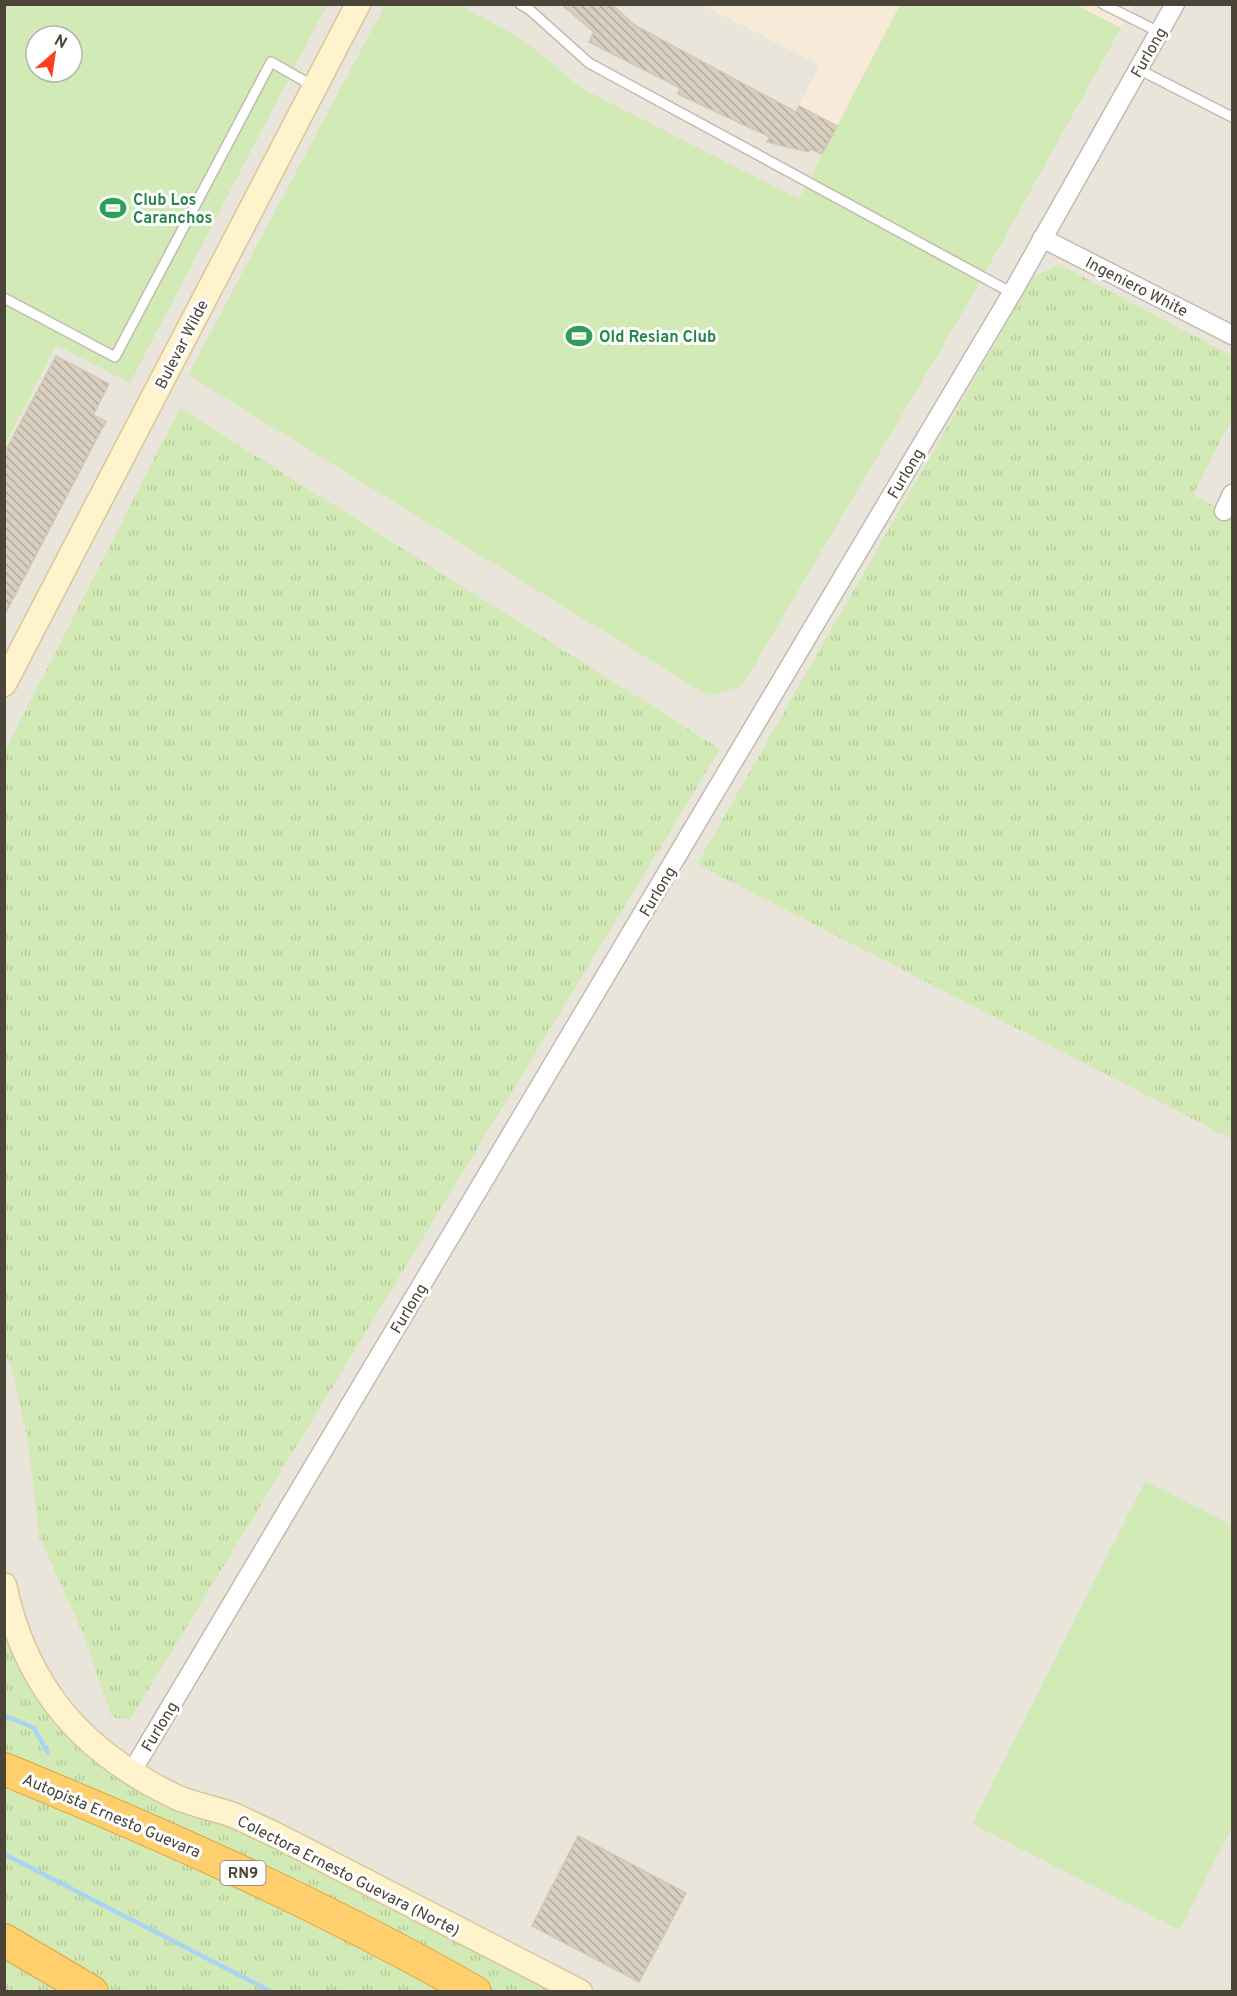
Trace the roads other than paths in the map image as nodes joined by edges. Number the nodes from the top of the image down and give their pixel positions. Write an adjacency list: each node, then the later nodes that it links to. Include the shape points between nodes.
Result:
1 (358, 4): 8 (main road, Bulevar Wilde)
2 (520, 4): 11 (lane, via 589,63)
3 (1103, 4): 5 (lane)
4 (1175, 4): 6 (street, Furlong)
5 (1115, 7): 6 (lane)
6 (1159, 32): 7 (street, Furlong)
7 (1138, 69): 9 (lane); 10 (street, Furlong)
8 (315, 87): 12 (lane, via 270,62 115,357); 16 (main road, Bulevar Wilde)
9 (1233, 117)
10 (1042, 238): 11 (street, Furlong); 13 (street, Ingeniero White)
11 (1011, 293): 19 (street, Furlong)
12 (4, 298)
13 (1233, 335)
14 (1233, 494): 15 (street)
15 (1224, 511)
16 (4, 684)
17 (4, 1585): 19 (main road, Colectora Ernesto Guevara (Norte), via 12,1621 32,1669 67,1718)
18 (4, 1769): 22 (highway, Autopista Ernesto Guevara / RN9, via 122,1817 297,1898)
19 (131, 1773): 23 (main road, Colectora Ernesto Guevara (Norte), via 178,1798 274,1834)
20 (4, 1940): 21 (highway)
21 (92, 1992)
22 (475, 1992)
23 (580, 1992)

